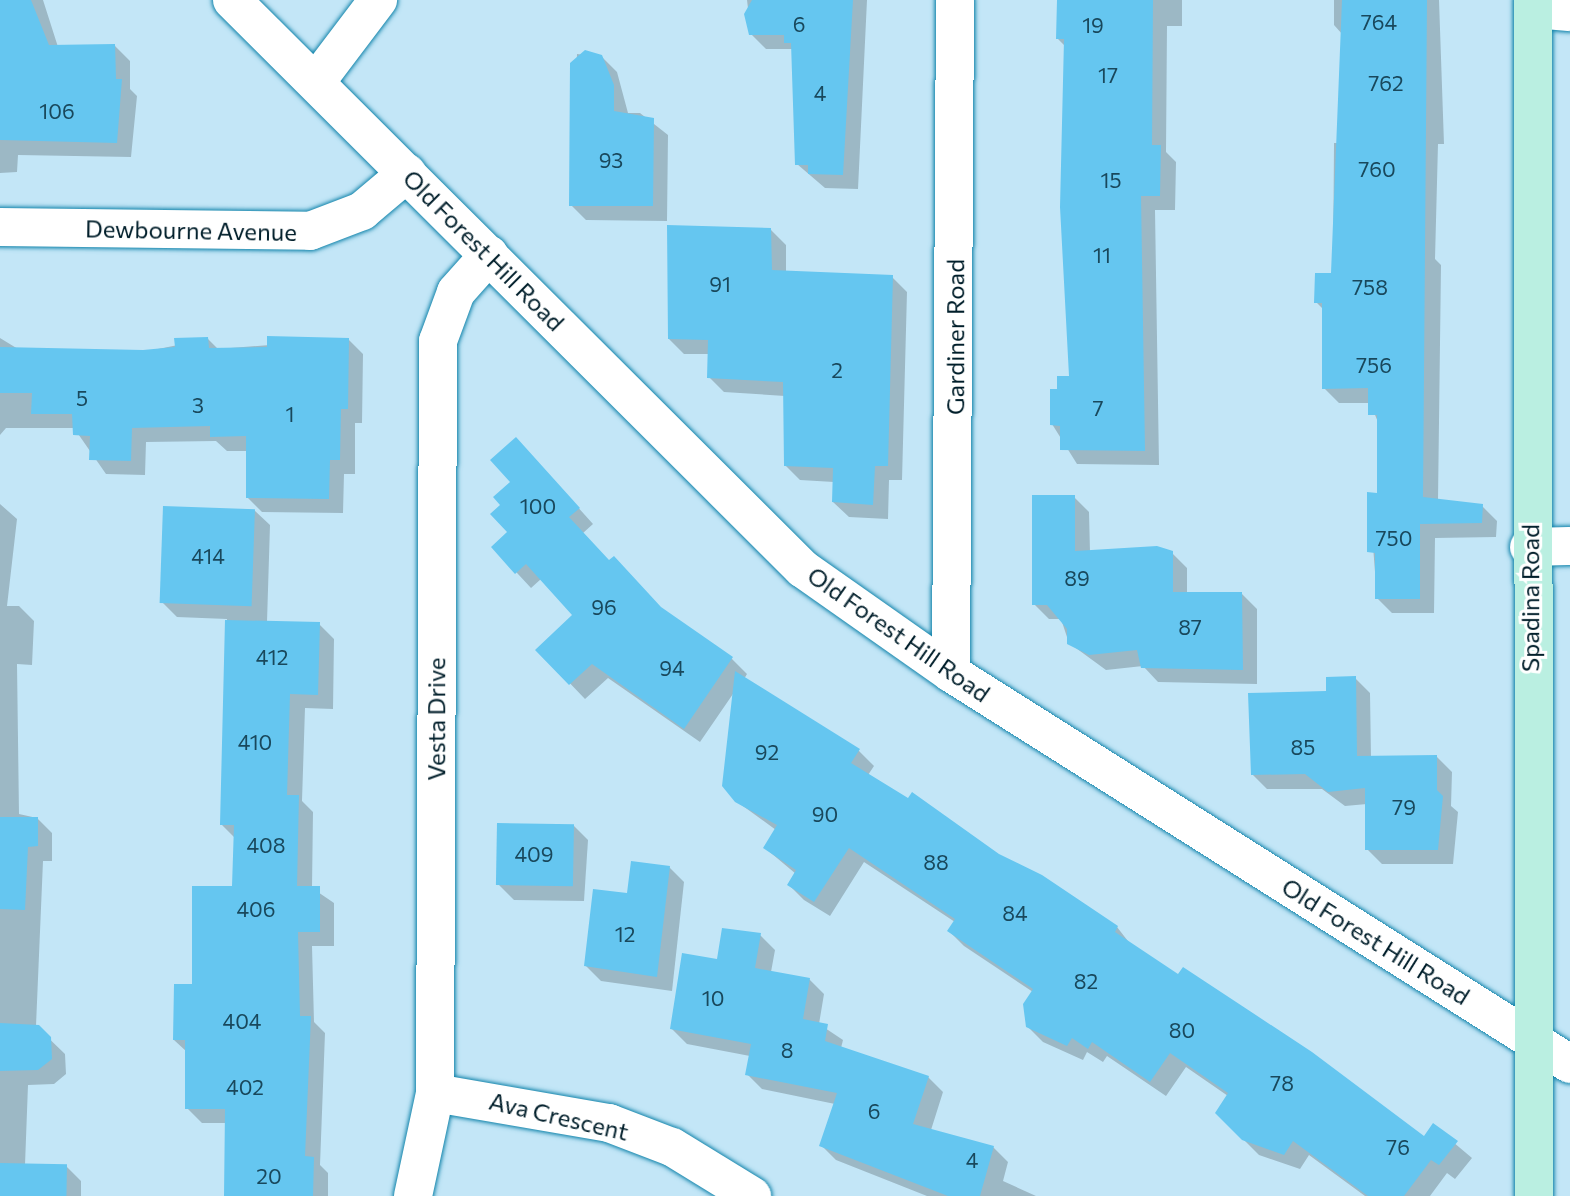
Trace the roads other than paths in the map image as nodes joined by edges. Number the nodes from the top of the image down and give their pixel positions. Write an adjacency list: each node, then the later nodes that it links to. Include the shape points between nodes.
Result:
1 (232, 0): 5 (street, Old Forest Hill Road)
2 (378, 0): 5 (street)
3 (955, 0): 11 (street, Gardiner Road)
4 (1546, 7): 10 (street, Spadina Road)
5 (316, 82): 6 (street, Old Forest Hill Road)
6 (407, 173): 7 (street, Dewbourne Avenue, via 362,211 310,231); 8 (street, Old Forest Hill Road)
7 (0, 227)
8 (489, 255): 11 (street, Old Forest Hill Road, via 803,569); 14 (street, Vesta Drive, via 456,292 438,341)
9 (1570, 546): 10 (street)
10 (1529, 547): 12 (street, Spadina Road)
11 (951, 673): 12 (street, Old Forest Hill Road)
12 (1530, 1038): 13 (street, Old Forest Hill Road); 17 (street, Spadina Road)
13 (1570, 1064)
14 (435, 1093): 15 (street, Vesta Drive); 16 (street, Ava Crescent, via 609,1123 672,1147)
15 (413, 1196)
16 (752, 1196)
17 (1534, 1196)

